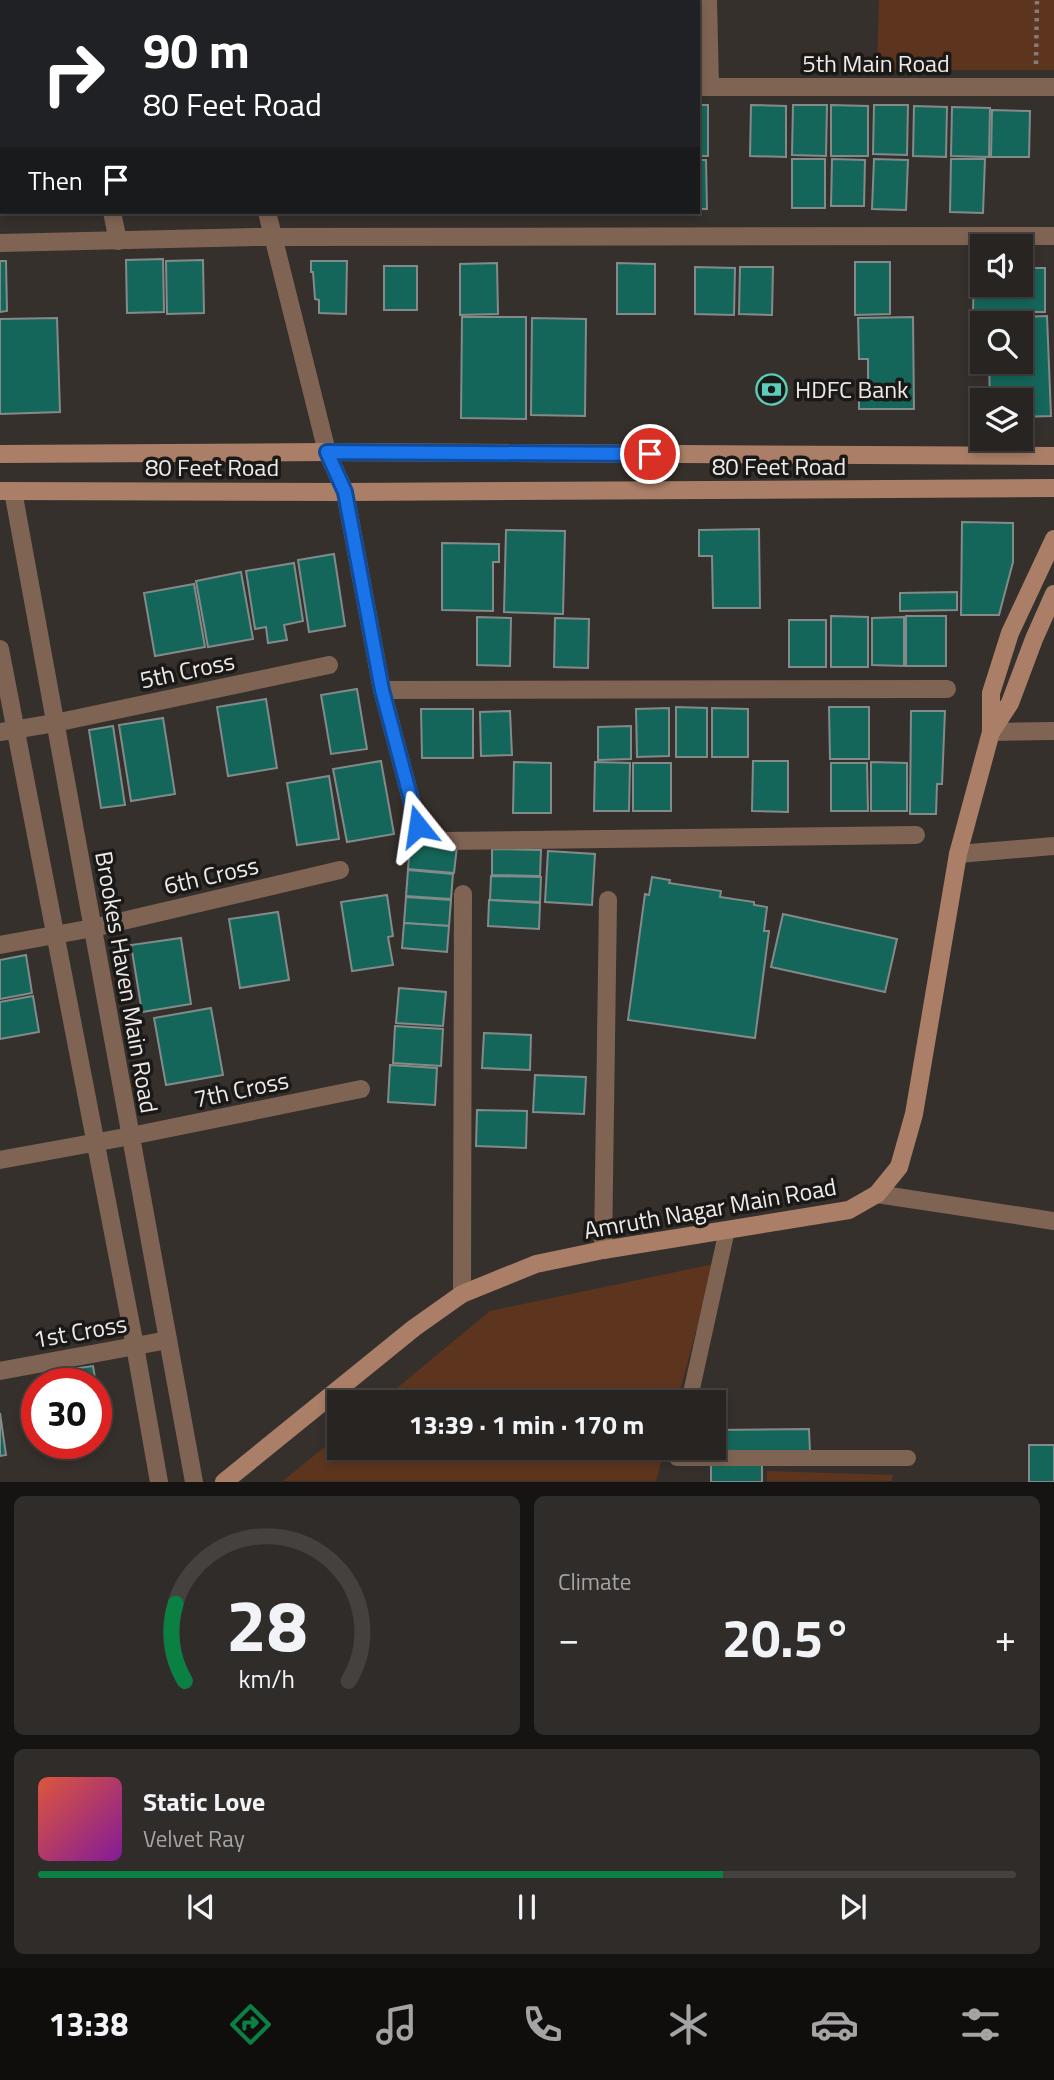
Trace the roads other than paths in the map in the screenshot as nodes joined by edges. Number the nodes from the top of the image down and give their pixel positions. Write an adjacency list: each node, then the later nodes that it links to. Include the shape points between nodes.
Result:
1 (708, 0): 2 (street)
2 (704, 87): 3 (street, 5th Main Road)
3 (1054, 87)
4 (112, 214): 8 (street)
5 (267, 214): 7 (street)
6 (1054, 236): 7 (street)
7 (272, 237): 8 (street); 10 (street)
8 (118, 241): 9 (street)
9 (0, 243)
10 (327, 452): 11 (main road, 80 Feet Road); 12 (main road, 80 Feet Road); 15 (street)
11 (0, 454)
12 (1054, 457)
13 (1054, 488): 15 (main road, 80 Feet Road)
14 (7, 491): 15 (main road, 80 Feet Road); 22 (street, Brookes Haven Main Road)
15 (345, 492): 21 (street)
16 (1054, 539): 25 (main road, Amruth Nagar Main Road, via 1010,633 991,693)
17 (1054, 594): 25 (main road, Amruth Nagar Main Road, via 1010,703)
18 (0, 649): 23 (street)
19 (329, 665): 22 (street, 5th Cross)
20 (947, 689): 21 (street)
21 (382, 690): 26 (street, via 418,826 444,841)
22 (55, 723): 23 (street, 5th Cross); 32 (street, Brookes Haven Main Road)
23 (8, 731): 33 (street)
24 (1054, 731): 25 (street)
25 (991, 732): 28 (main road, Amruth Nagar Main Road)
26 (916, 835)
27 (1054, 846): 28 (street)
28 (958, 854): 39 (main road, Amruth Nagar Main Road, via 914,1114 899,1167)
29 (340, 870): 32 (street, 6th Cross)
30 (463, 894): 43 (street)
31 (608, 900): 42 (street)
32 (93, 928): 33 (street, 6th Cross); 36 (street, Brookes Haven Main Road)
33 (55, 935): 34 (street, 6th Cross); 37 (street)
34 (0, 945)
35 (361, 1089): 36 (street, 7th Cross)
36 (131, 1136): 37 (street, 7th Cross); 44 (street, Brookes Haven Main Road)
37 (96, 1142): 38 (street, 7th Cross); 45 (street)
38 (0, 1160)
39 (877, 1195): 40 (street); 41 (main road, Amruth Nagar Main Road, via 849,1210)
40 (1054, 1221)
41 (727, 1230): 42 (main road, Amruth Nagar Main Road); 47 (lane)
42 (603, 1250): 43 (main road, Amruth Nagar Main Road, via 536,1264)
43 (462, 1294): 52 (main road, Amruth Nagar Main Road)
44 (169, 1340): 45 (street, 1st Cross); 51 (street, Brookes Haven Main Road)
45 (135, 1346): 46 (street, 1st Cross); 50 (street)
46 (0, 1371)
47 (692, 1390)
48 (726, 1458): 49 (lane)
49 (908, 1458)
50 (159, 1482)
51 (194, 1482)
52 (224, 1482)

